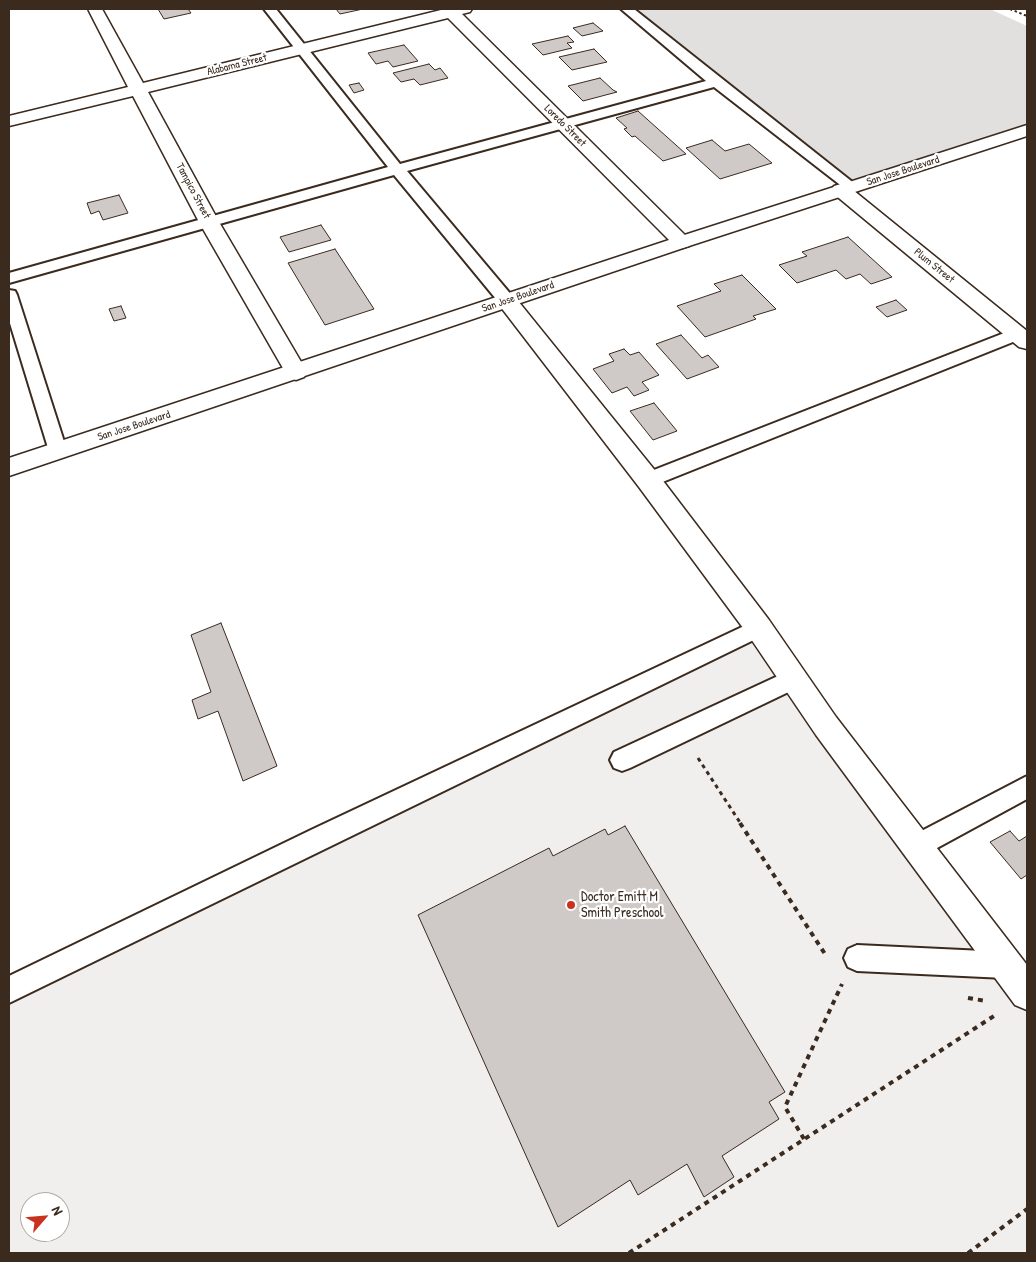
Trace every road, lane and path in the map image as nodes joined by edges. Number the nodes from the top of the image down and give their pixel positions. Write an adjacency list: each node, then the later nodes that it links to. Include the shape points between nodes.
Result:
1 (95, 9): 9 (street, Tampico Street)
2 (270, 9): 7 (lane)
3 (627, 9): 8 (lane)
4 (1010, 9): 6 (path)
5 (455, 10): 7 (street, Alabama Street); 11 (street, Loredo Street)
6 (1027, 16)
7 (303, 49): 9 (street, Alabama Street); 13 (lane, via 354,117)
8 (716, 82): 11 (lane); 14 (lane)
9 (140, 89): 10 (street, Alabama Street); 15 (street, Tampico Street)
10 (9, 121)
11 (562, 123): 13 (lane); 16 (street, Loredo Street)
12 (1027, 130): 14 (street, San Jose Boulevard)
13 (399, 168): 15 (lane); 19 (lane)
14 (847, 189): 16 (street, San Jose Boulevard); 20 (street, Plum Street)
15 (209, 222): 17 (lane); 21 (street, Tampico Street)
16 (682, 242): 19 (street, San Jose Boulevard)
17 (9, 278)
18 (9, 295): 22 (lane)
19 (507, 301): 21 (street, San Jose Boulevard); 24 (street)
20 (1022, 338): 24 (lane)
21 (296, 372): 22 (street, San Jose Boulevard)
22 (58, 451): 23 (street, San Jose Boulevard)
23 (9, 467)
24 (648, 480): 25 (street)
25 (759, 628): 26 (street); 35 (lane)
26 (793, 678): 28 (lane); 30 (street)
27 (698, 757): 31 (path)
28 (622, 760)
29 (1027, 787): 30 (lane)
30 (917, 846): 33 (street)
31 (827, 957)
32 (857, 958): 33 (lane)
33 (1005, 965): 36 (street)
34 (843, 982): 38 (path, via 785,1107)
35 (9, 990)
36 (1027, 993)
37 (966, 998): 38 (path, via 985,1000 998,1013)
38 (804, 1139): 40 (path)
39 (1027, 1209): 41 (path)
40 (629, 1253)
41 (968, 1253)

